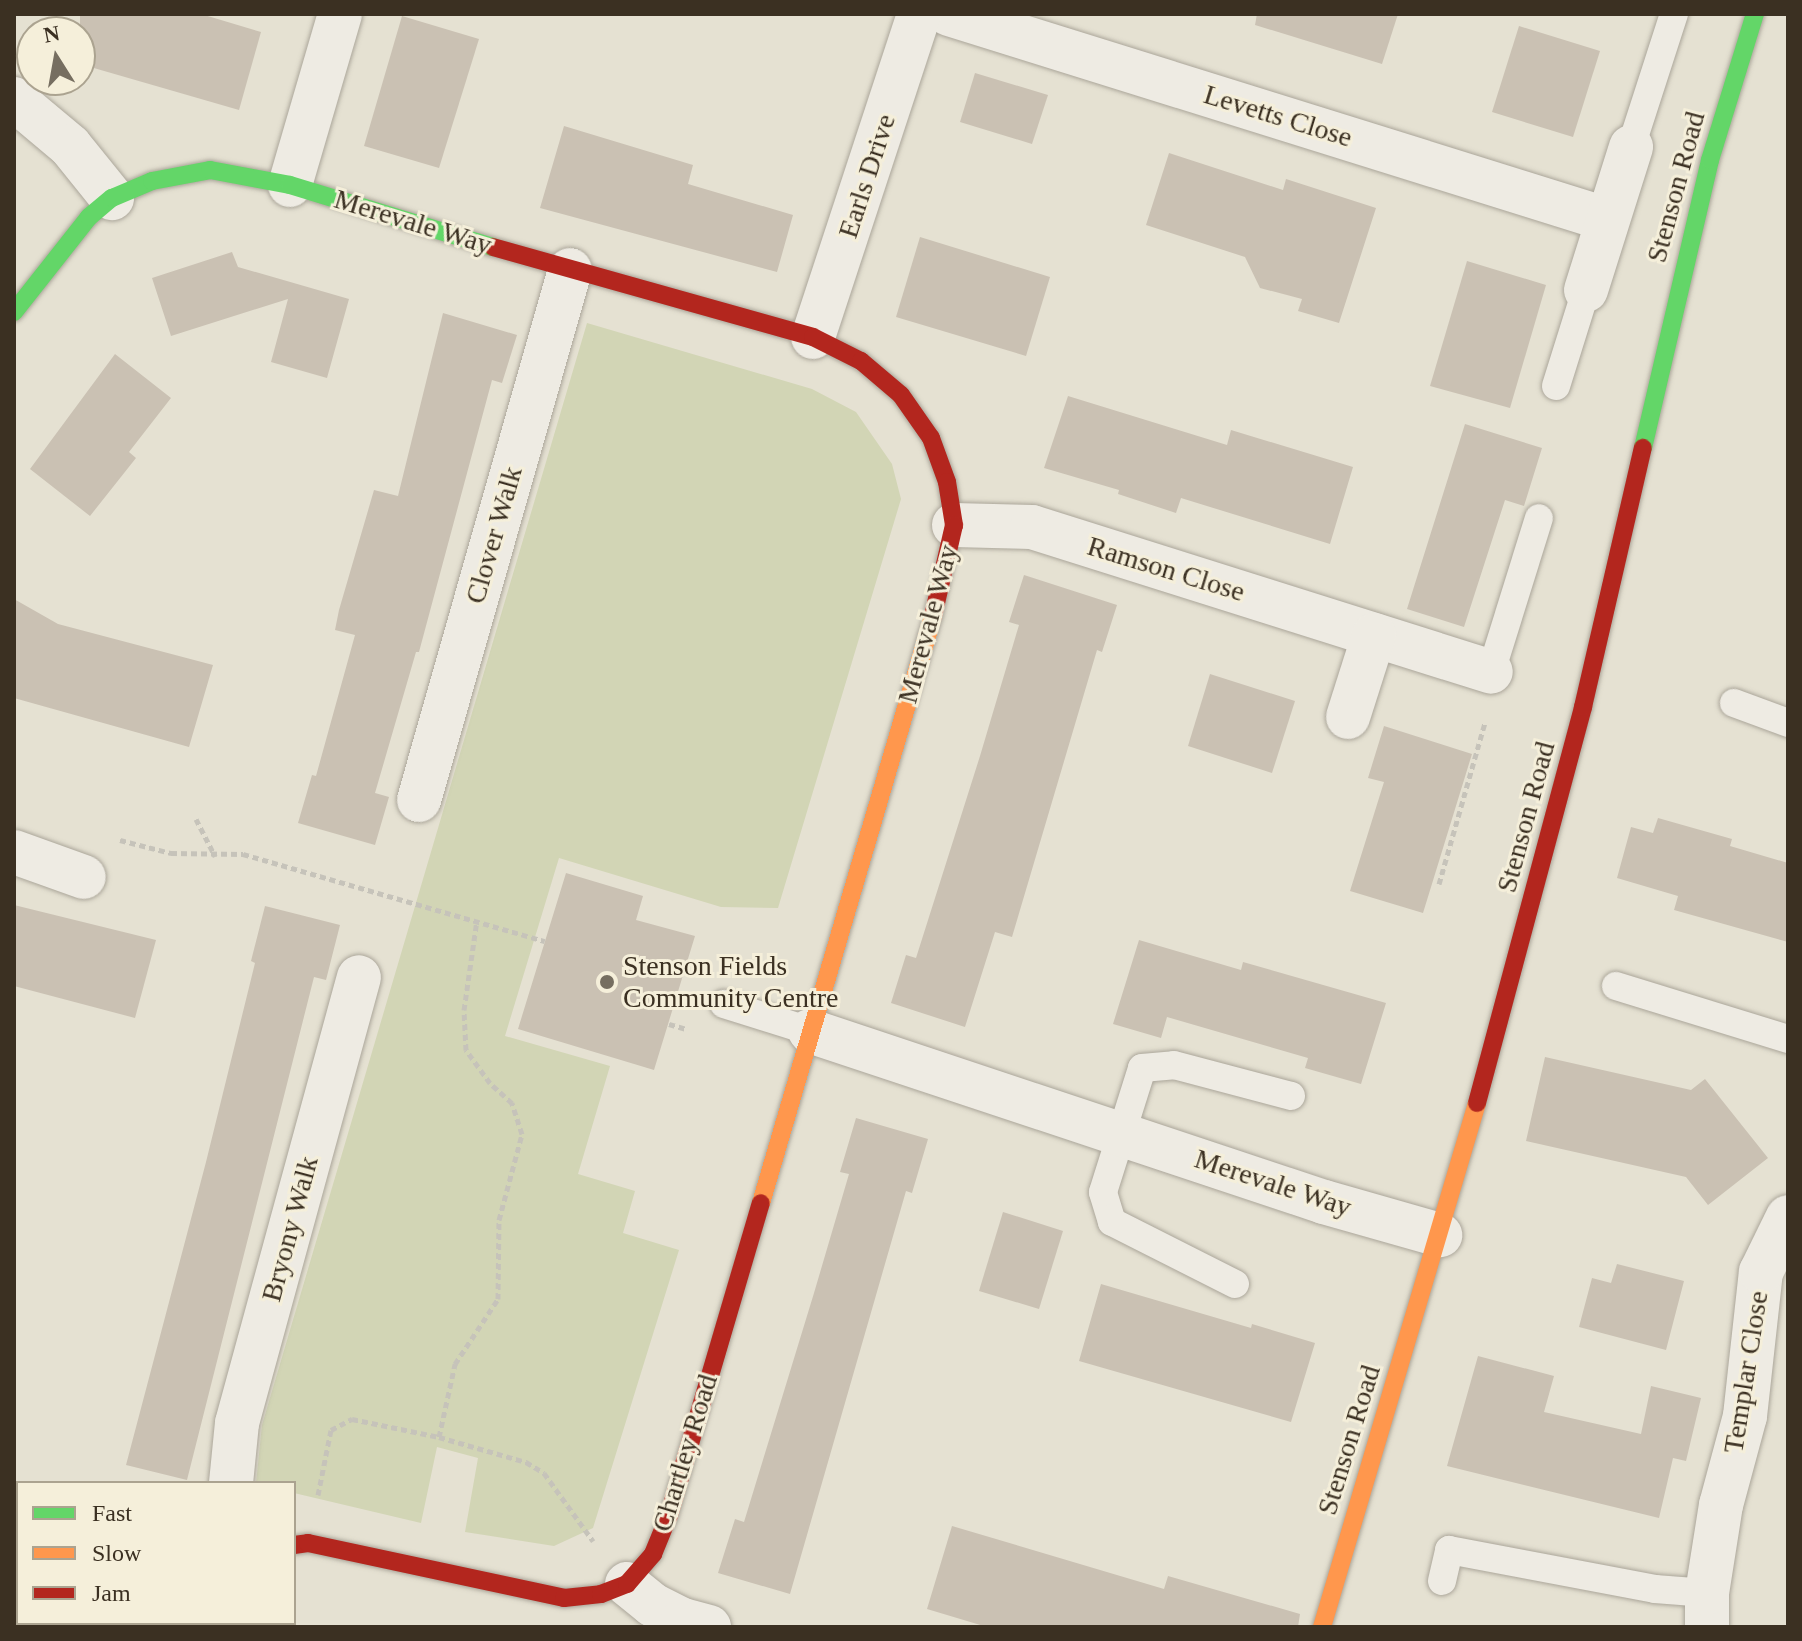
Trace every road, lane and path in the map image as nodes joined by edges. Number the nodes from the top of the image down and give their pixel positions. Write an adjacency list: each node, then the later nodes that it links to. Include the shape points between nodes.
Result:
1 (340, 14): 8 (street)
2 (919, 14): 14 (street, Earls Drive)
3 (949, 14): 10 (street, Levetts Close)
4 (1674, 14): 7 (lane)
5 (1755, 14): 40 (street, Stenson Road, via 1710,160 1583,707)
6 (14, 99): 9 (street, via 70,146)
7 (1631, 147): 10 (street)
8 (290, 185): 9 (street, Merevale Way, via 210,170 152,181); 11 (street, Merevale Way)
9 (112, 198): 13 (street, Merevale Way, via 89,217)
10 (1606, 219): 12 (street)
11 (570, 270): 14 (street, Merevale Way); 23 (street, Clover Walk)
12 (1586, 290): 15 (lane)
13 (14, 312)
14 (813, 337): 17 (street, Merevale Way, via 861,361 901,395 931,438 947,482)
15 (1556, 386)
16 (1539, 518): 19 (lane)
17 (954, 525): 18 (street, Ramson Close, via 1032,527); 35 (street, Merevale Way, via 943,582)
18 (1374, 635): 19 (street, Ramson Close); 21 (street)
19 (1491, 672): 29 (path, via 1492,699)
20 (1734, 703): 22 (lane)
21 (1348, 717)
22 (1788, 723)
23 (419, 800)
24 (196, 819): 27 (path)
25 (112, 838): 27 (path, via 171,853)
26 (14, 852): 28 (street)
27 (215, 856): 30 (path, via 243,854)
28 (84, 877)
29 (1439, 884)
30 (477, 920): 31 (path); 42 (path, via 464,1010 466,1050 512,1103 522,1134 499,1220 498,1299 455,1364)
31 (545, 941)
32 (359, 977): 43 (street, Bryony Walk, via 237,1423)
33 (1616, 986): 36 (lane)
34 (724, 1004): 35 (lane)
35 (810, 1031): 38 (street, Merevale Way); 46 (street, Chartley Road, via 669,1515 653,1554)
36 (1788, 1039)
37 (1291, 1096): 38 (lane, via 1174,1065 1142,1068)
38 (1122, 1133): 40 (street, Merevale Way, via 1324,1202); 41 (lane, via 1103,1192 1112,1222)
39 (1788, 1217): 47 (street, Templar Close, via 1761,1272 1745,1416 1721,1505)
40 (1440, 1235): 49 (street, Stenson Road)
41 (1235, 1284)
42 (439, 1437): 44 (path, via 352,1419 331,1430); 46 (path, via 526,1462 544,1473)
43 (231, 1481)
44 (301, 1544): 46 (street, via 564,1598 601,1594)
45 (1442, 1581): 47 (lane, via 1449,1550 1655,1589)
46 (627, 1584): 48 (street, via 653,1605)
47 (1707, 1610)
48 (709, 1627)
49 (1322, 1627)

